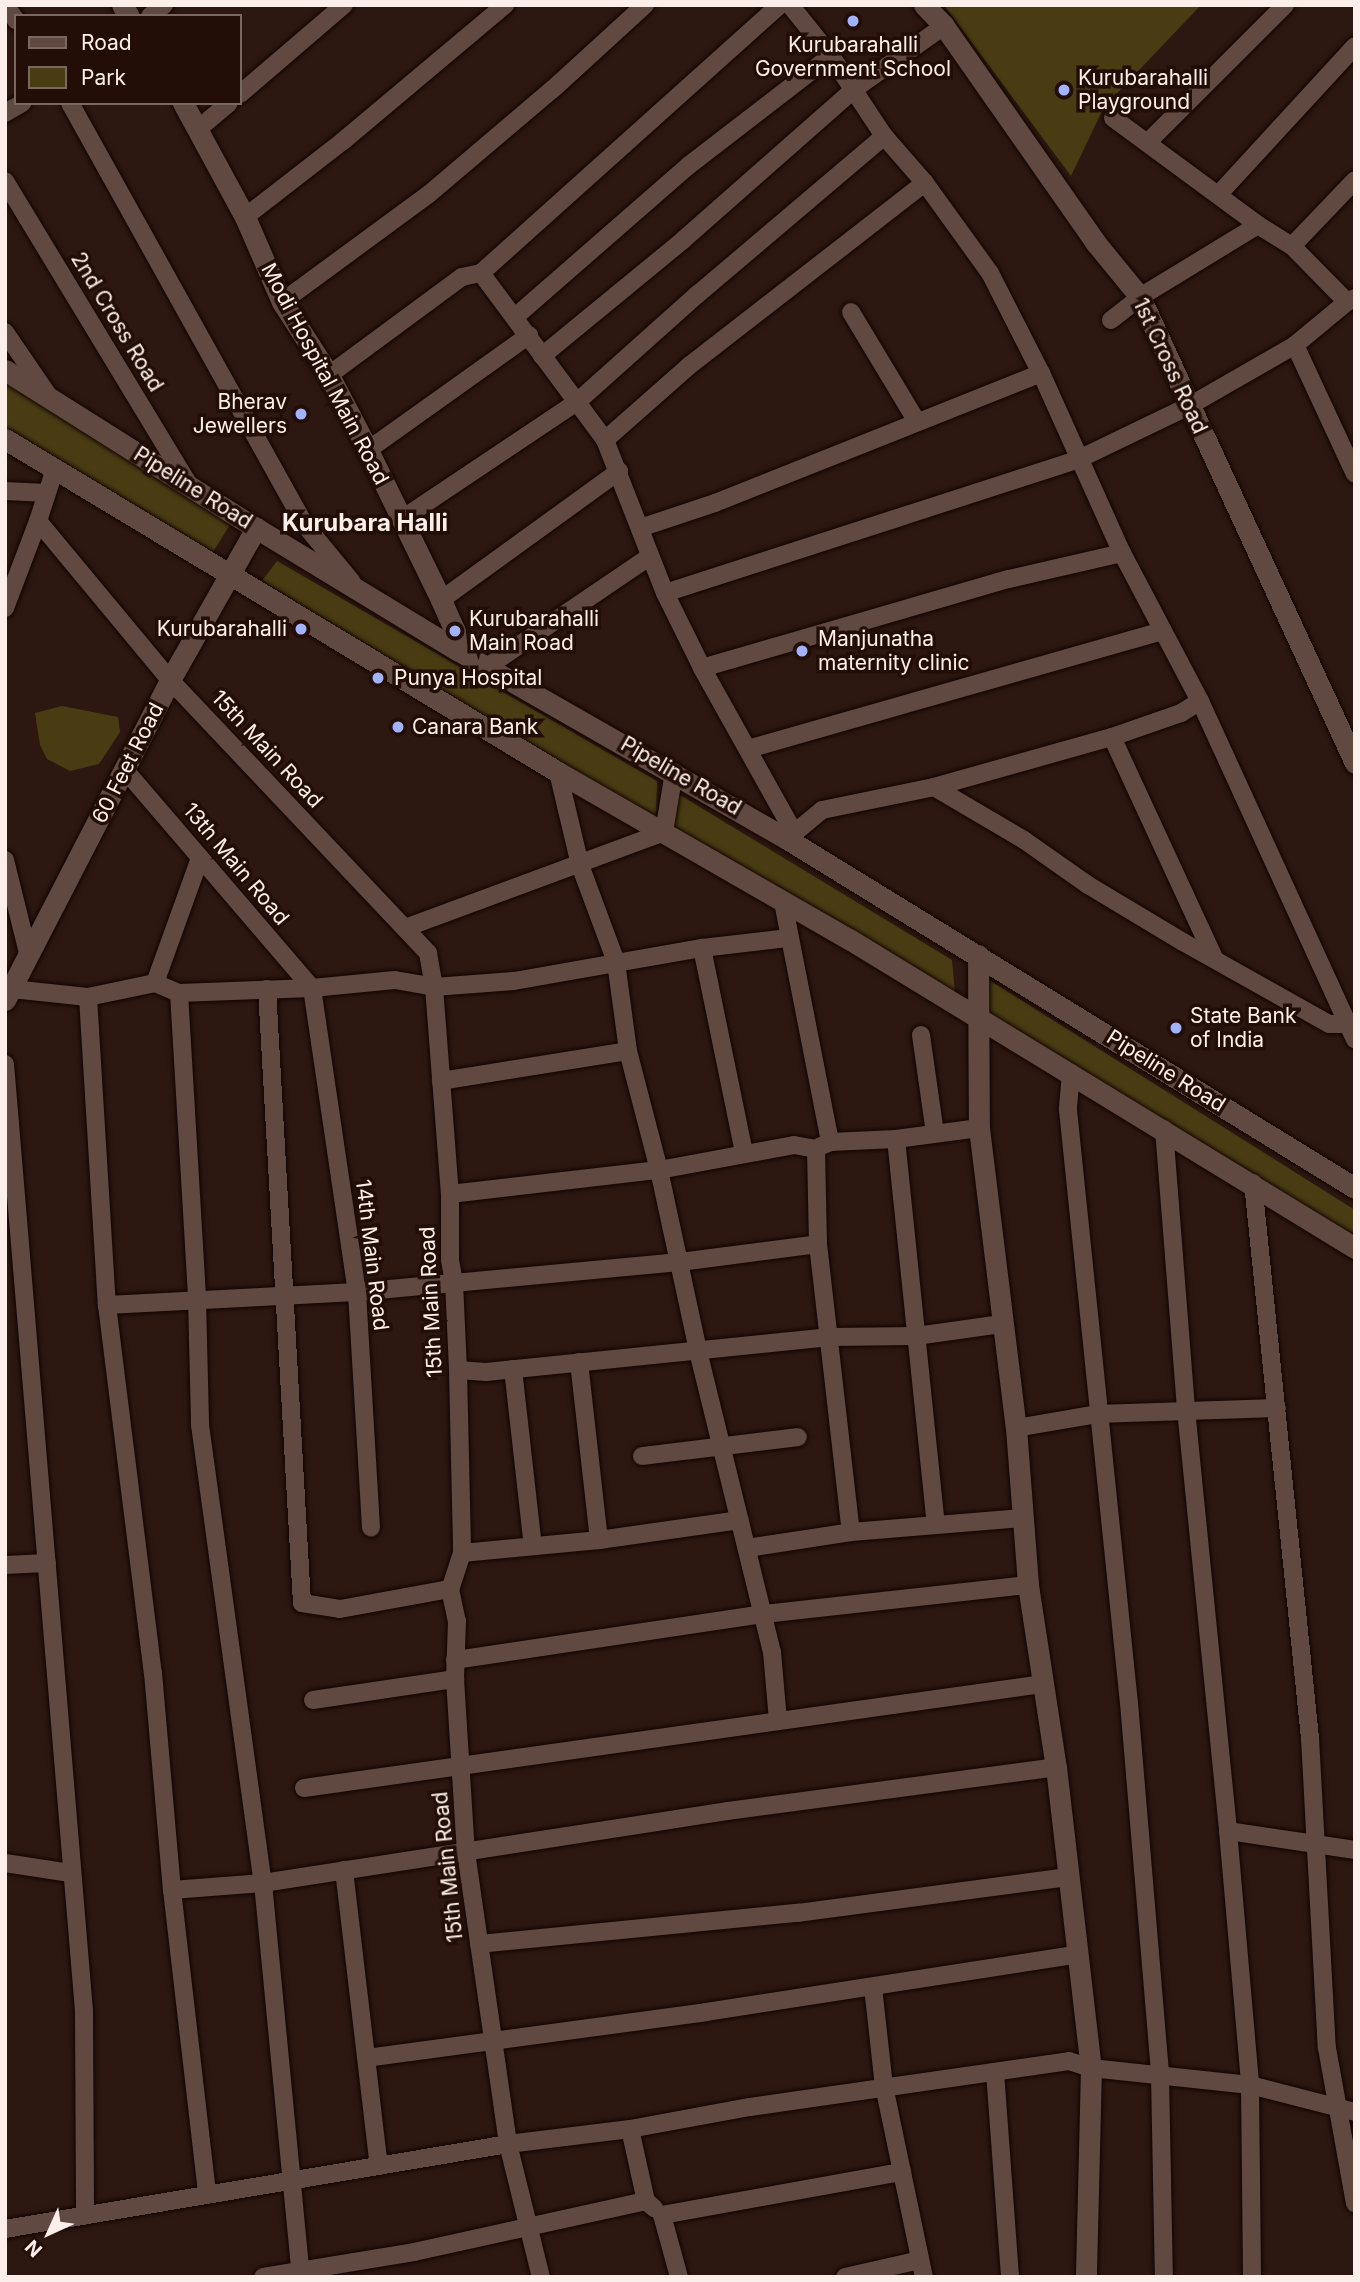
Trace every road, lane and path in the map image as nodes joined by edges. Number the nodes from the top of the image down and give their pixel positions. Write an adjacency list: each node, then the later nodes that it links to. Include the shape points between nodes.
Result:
1 (344, 5): 12 (street)
2 (505, 5): 24 (street)
3 (645, 5): 30 (street, via 429,194)
4 (780, 5): 27 (street)
5 (790, 5): 10 (street)
6 (924, 5): 8 (street, 1st Cross Road)
7 (1285, 5): 19 (street)
8 (944, 26): 11 (street); 28 (street, 1st Cross Road, via 1095,242)
9 (1355, 46): 23 (street)
10 (831, 56): 11 (street); 32 (street, via 688,166)
11 (852, 90): 18 (street); 37 (street, via 683,240)
12 (242, 92)
13 (71, 105): 62 (street, via 304,524)
14 (184, 105): 17 (street, Modi Hospital Main Road)
15 (227, 105): 17 (street)
16 (1113, 118): 19 (street)
17 (198, 129): 24 (street, Modi Hospital Main Road)
18 (884, 136): 22 (street); 42 (street)
19 (1148, 142): 23 (street)
20 (5, 180): 52 (street, 2nd Cross Road)
21 (1355, 180): 26 (street)
22 (925, 183): 39 (street, via 990,273); 46 (street, via 690,365)
23 (1218, 195): 25 (street)
24 (245, 217): 30 (street, Modi Hospital Main Road)
25 (1258, 225): 26 (street); 28 (street)
26 (1292, 246): 29 (street)
27 (481, 273): 32 (street); 40 (street, via 462,276)
28 (1140, 297): 33 (street); 43 (street, 1st Cross Road)
29 (1351, 300): 36 (street)
30 (282, 302): 40 (street, Modi Hospital Main Road)
31 (850, 313): 44 (street)
32 (515, 317): 35 (street)
33 (1111, 320)
34 (5, 332): 41 (street)
35 (529, 335): 37 (street); 47 (street)
36 (1295, 345): 43 (street); 51 (street)
37 (542, 356): 42 (street)
38 (5, 370): 41 (street, Pipeline Road)
39 (1041, 373): 44 (street); 48 (street)
40 (329, 376): 47 (street, Modi Hospital Main Road)
41 (51, 399): 52 (street, Pipeline Road)
42 (577, 402): 46 (street); 55 (street)
43 (1189, 406): 48 (street); 74 (street, 1st Cross Road)
44 (917, 422): 58 (street)
45 (5, 439): 49 (street)
46 (605, 440): 50 (street)
47 (368, 450): 55 (street, Modi Hospital Main Road)
48 (1079, 459): 59 (street); 63 (street)
49 (55, 469): 54 (street); 61 (street)
50 (619, 471): 58 (street); 64 (street)
51 (1355, 474)
52 (190, 487): 57 (street, Pipeline Road)
53 (5, 491): 54 (street)
54 (46, 493): 56 (street)
55 (402, 519): 64 (street, Modi Hospital Main Road)
56 (38, 521): 65 (street); 70 (street, 15th Main Road)
57 (256, 528): 61 (street, 60 Feet Road); 62 (street, Pipeline Road)
58 (640, 528): 60 (street)
59 (1122, 553): 66 (street); 69 (street, via 1009,579)
60 (649, 557): 63 (street); 68 (street)
61 (229, 574): 70 (street, 60 Feet Road); 76 (street)
62 (355, 586): 67 (street, Pipeline Road)
63 (666, 593): 69 (street)
64 (441, 600): 67 (street, Modi Hospital Main Road, via 455,631)
65 (5, 608)
66 (1162, 631): 71 (street); 73 (street)
67 (457, 650): 68 (street, Pipeline Road)
68 (487, 667): 77 (street, Pipeline Road)
69 (702, 668): 73 (street)
70 (170, 680): 75 (street, 60 Feet Road); 85 (street, 15th Main Road)
71 (1200, 701): 72 (street, via 1181,713); 100 (street)
72 (1112, 737): 78 (street); 90 (street)
73 (748, 749): 80 (street)
74 (1355, 763)
75 (125, 770): 81 (street, 13th Main Road); 89 (street, 60 Feet Road)
76 (558, 772): 79 (street); 83 (street)
77 (674, 772): 79 (street); 80 (street, Pipeline Road)
78 (934, 787): 80 (street, via 822,810); 90 (street)
79 (664, 832): 83 (street); 84 (street)
80 (790, 835): 88 (street, Pipeline Road)
81 (200, 858): 92 (street); 94 (street, 13th Main Road)
82 (5, 860): 89 (street)
83 (580, 865): 85 (street); 91 (street)
84 (783, 902): 86 (street); 99 (street)
85 (405, 928): 93 (street, 15th Main Road, via 428,953)
86 (789, 938): 87 (street); 110 (street)
87 (702, 948): 91 (street); 111 (street)
88 (978, 955): 99 (street); 114 (street, Pipeline Road)
89 (29, 957): 97 (street, 60 Feet Road)
90 (1214, 958): 100 (street, via 1329,1024)
91 (616, 962): 93 (street, via 514,981); 102 (street)
92 (155, 983): 96 (street); 98 (street)
93 (434, 987): 94 (street, via 395,980); 105 (street, 15th Main Road)
94 (312, 988): 95 (street); 120 (street, 14th Main Road)
95 (267, 989): 96 (street); 121 (street)
96 (179, 993): 122 (street)
97 (9, 995): 98 (street)
98 (88, 997): 123 (street)
99 (979, 1017): 104 (street); 106 (street)
100 (1350, 1031)
101 (921, 1035): 108 (street)
102 (628, 1051): 105 (street); 112 (street)
103 (5, 1064): 147 (street)
104 (1071, 1073): 107 (street); 133 (street, via 1068,1110)
105 (441, 1081): 115 (street, 15th Main Road)
106 (979, 1128): 108 (street); 124 (street)
107 (1164, 1129): 113 (street); 132 (street)
108 (935, 1133): 109 (street)
109 (896, 1139): 110 (street); 125 (street)
110 (823, 1146): 111 (street, via 794,1145); 116 (street)
111 (744, 1153): 112 (street)
112 (659, 1170): 115 (street); 118 (street)
113 (1253, 1183): 117 (street); 131 (street)
114 (1355, 1188)
115 (450, 1194): 119 (street, 15th Main Road)
116 (818, 1244): 118 (street); 126 (street)
117 (1355, 1248)
118 (680, 1262): 119 (street); 127 (street)
119 (454, 1282): 120 (street); 130 (street, 15th Main Road)
120 (357, 1292): 121 (street); 141 (street, 14th Main Road)
121 (284, 1294): 122 (street); 150 (street, via 302,1603 340,1609)
122 (197, 1299): 123 (street); 168 (street, via 200,1426)
123 (107, 1305): 169 (street, via 153,1673)
124 (1001, 1324): 125 (street); 134 (street)
125 (916, 1336): 126 (street); 140 (street)
126 (830, 1337): 127 (street); 142 (street)
127 (698, 1351): 128 (street); 136 (street)
128 (579, 1363): 129 (street); 143 (street)
129 (513, 1369): 130 (street); 144 (street)
130 (458, 1370): 146 (street, 15th Main Road)
131 (1277, 1408): 132 (street); 161 (street)
132 (1186, 1409): 133 (street); 160 (street)
133 (1097, 1415): 134 (street); 177 (street, via 1129,1703)
134 (1016, 1428): 138 (street)
135 (798, 1437): 136 (street)
136 (722, 1447): 137 (street); 139 (street)
137 (642, 1456)
138 (1022, 1518): 140 (street); 149 (street)
139 (740, 1520): 143 (street); 145 (street)
140 (936, 1524): 142 (street)
141 (371, 1528)
142 (851, 1532): 145 (street)
143 (599, 1540): 144 (street)
144 (533, 1546): 146 (street)
145 (747, 1548): 151 (street)
146 (462, 1553): 150 (street, 15th Main Road)
147 (47, 1563): 148 (street); 166 (street)
148 (5, 1565)
149 (1028, 1585): 151 (street); 154 (street)
150 (450, 1589): 152 (street, 15th Main Road, via 457,1621)
151 (764, 1614): 152 (street); 156 (street)
152 (456, 1660): 153 (street, 15th Main Road)
153 (455, 1679): 155 (street); 157 (street, 15th Main Road)
154 (1042, 1684): 156 (street); 158 (street)
155 (313, 1699)
156 (778, 1720): 157 (street)
157 (461, 1764): 159 (street); 163 (street, 15th Main Road)
158 (1056, 1767): 163 (street); 167 (street)
159 (304, 1788)
160 (1228, 1831): 161 (street); 178 (street)
161 (1318, 1843): 162 (street); 180 (street, via 1327,2048)
162 (1355, 1850)
163 (466, 1852): 165 (street); 170 (street, 15th Main Road)
164 (5, 1863): 166 (street)
165 (344, 1870): 168 (street); 174 (street)
166 (70, 1873): 189 (street, via 84,2011)
167 (1067, 1877): 170 (street, via 798,1913); 171 (street)
168 (263, 1883): 169 (street); 185 (street)
169 (172, 1890): 186 (street)
170 (479, 1944): 173 (street, 15th Main Road)
171 (1079, 1954): 172 (street); 175 (street)
172 (873, 1987): 173 (street); 179 (street)
173 (493, 2041): 174 (street); 182 (street, 15th Main Road)
174 (367, 2058): 183 (street)
175 (1091, 2068): 176 (street, via 1069,2061); 177 (street); 200 (street)
176 (996, 2072): 179 (street); 199 (street)
177 (1160, 2075): 178 (street); 201 (street)
178 (1250, 2085): 180 (street); 202 (street)
179 (884, 2086): 181 (street); 184 (street)
180 (1347, 2111): 188 (street)
181 (630, 2129): 182 (street); 187 (street)
182 (508, 2144): 183 (street); 192 (street, 15th Main Road)
183 (379, 2166): 185 (street)
184 (902, 2172): 190 (street); 193 (street)
185 (289, 2180): 186 (street); 194 (street)
186 (207, 2193): 189 (street)
187 (646, 2201): 190 (street); 192 (street)
188 (1355, 2204)
189 (85, 2213): 191 (street)
190 (663, 2215): 197 (street)
191 (5, 2229)
192 (528, 2229): 194 (street); 196 (street, 15th Main Road)
193 (922, 2269): 198 (street)
194 (300, 2274): 195 (street)
195 (263, 2277)
196 (541, 2277)
197 (679, 2277)
198 (845, 2277)
199 (1010, 2277)
200 (1086, 2277)
201 (1164, 2277)
202 (1252, 2277)

